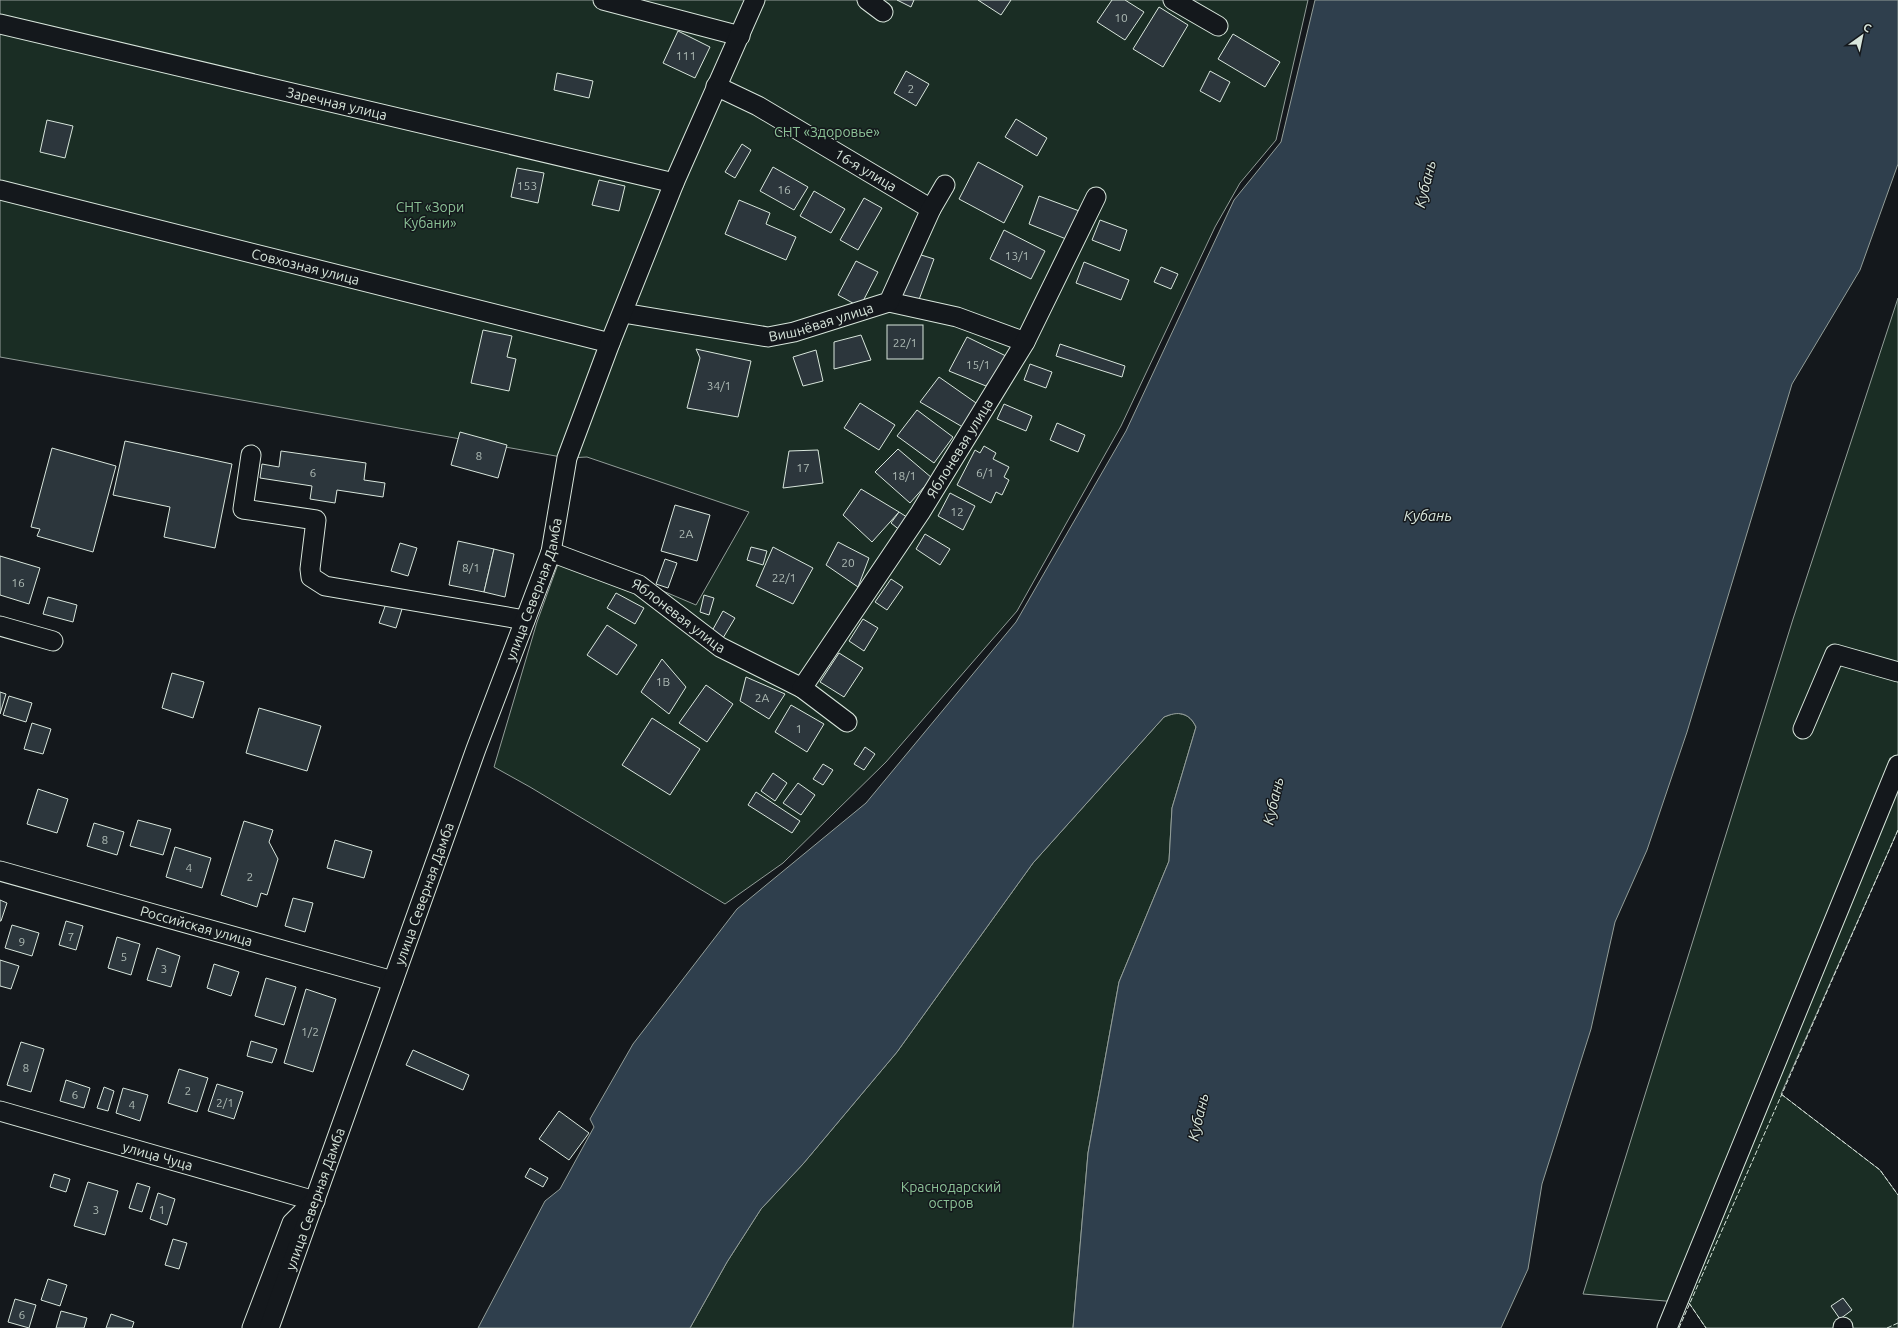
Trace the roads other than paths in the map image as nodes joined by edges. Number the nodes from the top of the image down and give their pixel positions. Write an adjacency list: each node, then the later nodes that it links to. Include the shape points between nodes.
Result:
1 (603, 0): 8 (street)
2 (755, 0): 8 (street, улица Северная Дамба)
3 (868, 0): 5 (street)
4 (1173, 0): 7 (street)
5 (884, 12)
6 (0, 24): 10 (street, Заречная улица)
7 (1218, 26)
8 (740, 36): 9 (street, улица Северная Дамба)
9 (716, 86): 10 (street, улица Северная Дамба); 14 (street, 16-я улица, via 758,106)
10 (674, 183): 16 (street, улица Северная Дамба)
11 (945, 185): 14 (street, Вишнёвая улица)
12 (0, 190): 18 (street, Совхозная улица)
13 (1096, 197): 17 (street, Яблоневая улица)
14 (931, 209): 15 (street, Вишнёвая улица)
15 (889, 302): 16 (street, Вишнёвая улица, via 794,332 768,337); 17 (street, via 957,317)
16 (623, 313): 18 (street, улица Северная Дамба)
17 (1025, 342): 25 (street, Яблоневая улица, via 920,513)
18 (610, 343): 20 (street, улица Северная Дамба, via 567,458)
19 (251, 455): 21 (street, via 243,509 316,520 310,570 311,577 318,583)
20 (551, 552): 21 (street, улица Северная Дамба); 25 (street, Яблоневая улица, via 639,585 720,647)
21 (525, 620): 30 (street, улица Северная Дамба)
22 (0, 626): 23 (street)
23 (53, 641)
24 (1898, 672): 27 (street, via 1835,654)
25 (802, 688): 26 (street, Яблоневая улица)
26 (847, 722)
27 (1803, 729)
28 (1898, 765): 35 (street)
29 (0, 871): 30 (street, Российская улица)
30 (393, 981): 32 (street, улица Северная Дамба)
31 (0, 1111): 32 (street, улица Чуца)
32 (315, 1201): 33 (street, via 292,1223); 34 (street, улица Северная Дамба)
33 (252, 1328)
34 (269, 1328)
35 (1667, 1328)

